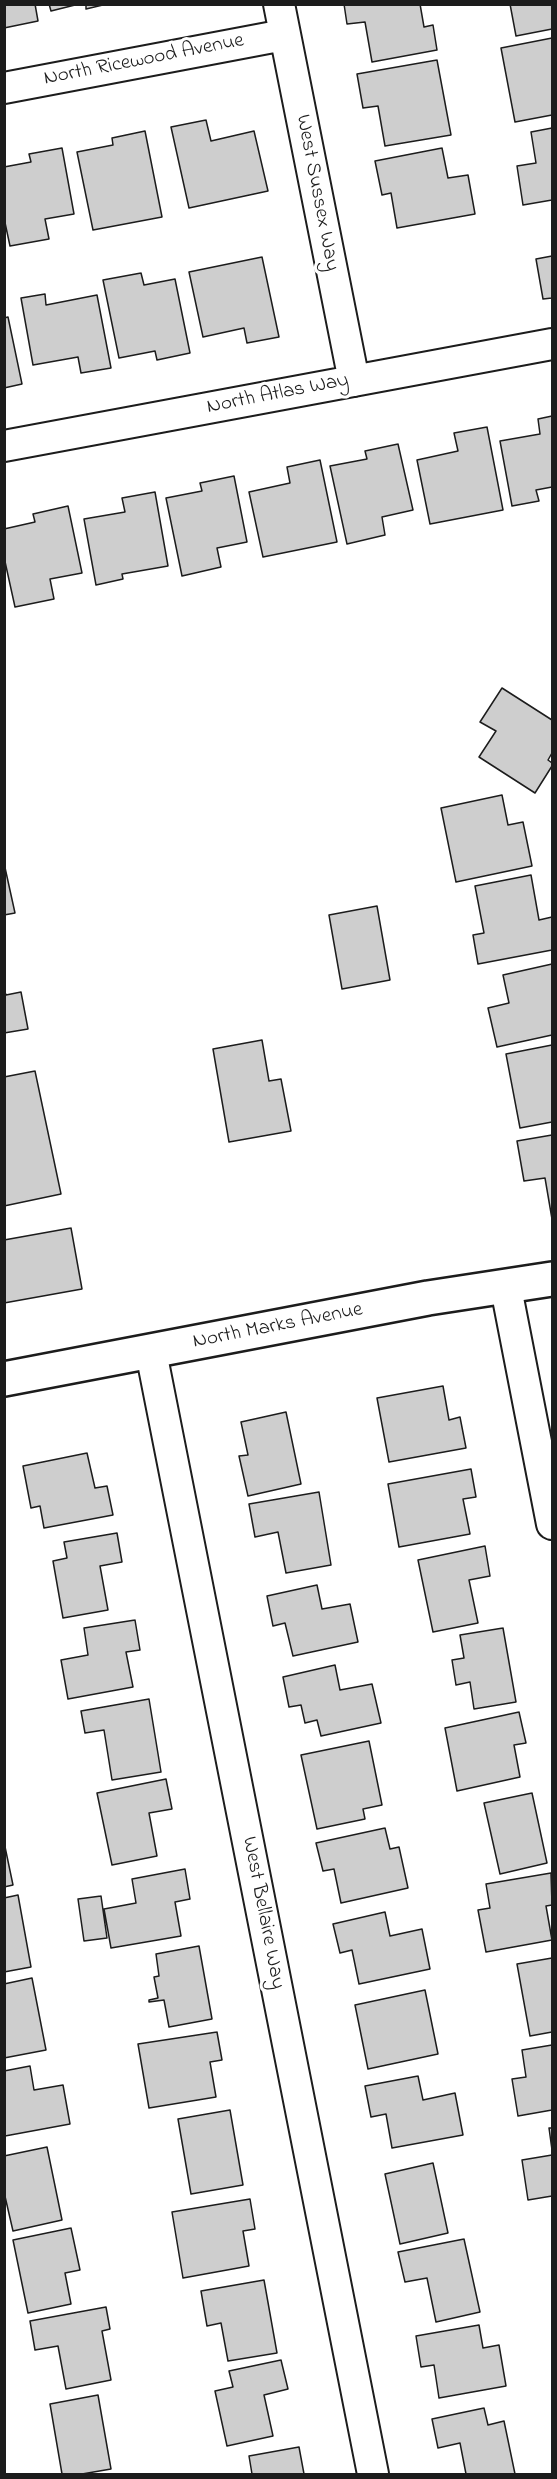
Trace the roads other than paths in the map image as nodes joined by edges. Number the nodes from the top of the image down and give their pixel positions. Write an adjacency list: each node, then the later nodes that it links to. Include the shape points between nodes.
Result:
1 (279, 4): 2 (street, West Sussex Way)
2 (284, 35): 3 (street, North Ricewood Avenue); 5 (street, West Sussex Way)
3 (4, 88)
4 (552, 344): 5 (street, North Atlas Way)
5 (354, 381): 6 (street, North Atlas Way)
6 (4, 446)
7 (552, 1279): 8 (main road, North Marks Avenue)
8 (506, 1288): 9 (main road, North Marks Avenue, via 428,1298); 11 (street)
9 (152, 1352): 10 (main road, North Marks Avenue); 12 (street, West Bellaire Way)
10 (4, 1379)
11 (552, 1524)
12 (373, 2475)

